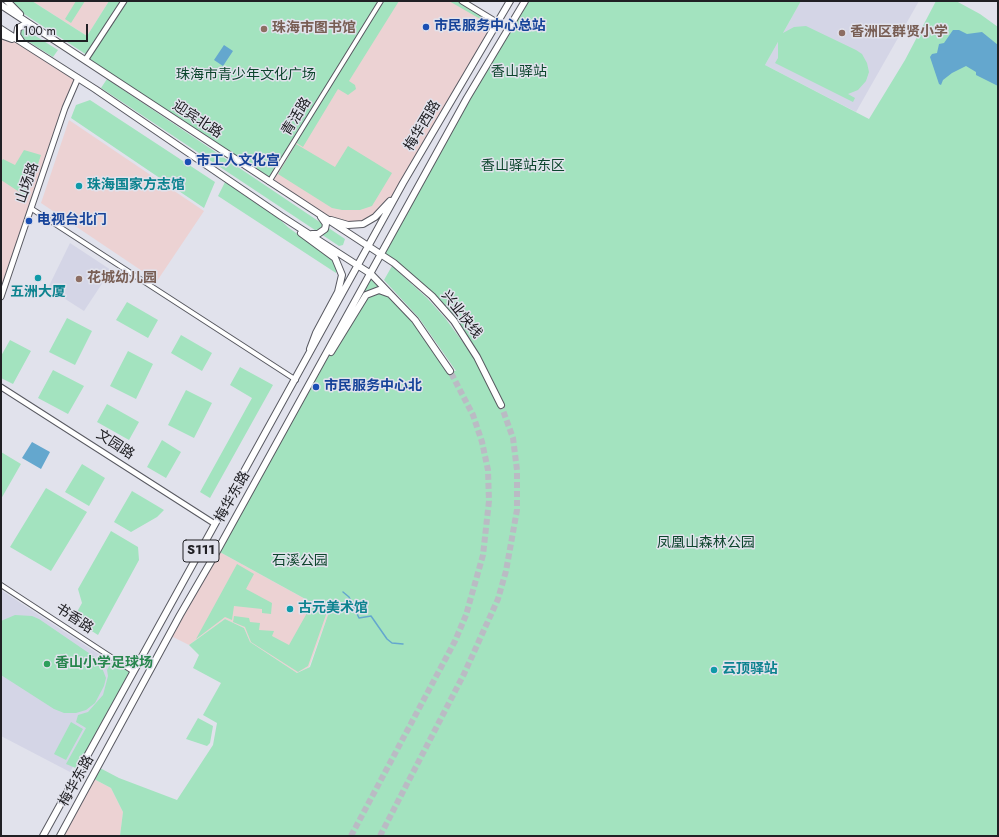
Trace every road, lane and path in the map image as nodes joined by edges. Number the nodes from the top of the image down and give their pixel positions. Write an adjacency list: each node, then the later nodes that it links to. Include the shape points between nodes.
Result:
1 (7, 1): 9 (main road)
2 (124, 1): 13 (street)
3 (381, 1): 15 (street, 青活路)
4 (462, 1): 8 (street)
5 (510, 1): 8 (main road, 梅华西路)
6 (525, 1): 23 (main road, 梅华西路, via 467,98)
7 (1, 5): 9 (main road, 迎宾北路)
8 (498, 23): 16 (main road, 梅华西路)
9 (32, 25): 12 (main road, via 18,28 17,35); 13 (main road, 迎宾北路)
10 (1, 29): 12 (main road)
11 (1, 35): 12 (main road)
12 (23, 43): 14 (main road)
13 (86, 59): 15 (main road, 迎宾北路)
14 (78, 78): 17 (street, 山场路, via 65,108); 19 (main road)
15 (269, 182): 18 (main road, 迎宾北路)
16 (403, 184): 20 (main road, via 380,213 363,224); 22 (main road, 梅华西路)
17 (32, 209): 27 (street, 山场路); 31 (street)
18 (319, 215): 20 (main road, 迎宾北路); 21 (main road, via 325,221 325,229 318,234)
19 (281, 216): 21 (main road); 28 (main road, via 331,254 341,271 340,287 316,333)
20 (325, 219): 22 (main road, 迎宾北路)
21 (310, 234): 24 (main road)
22 (368, 246): 23 (main road, 迎宾北路); 24 (main road, 梅华西路)
23 (381, 254): 25 (main road, 梅华东路 / S111); 33 (main road, 兴业快线, via 418,283 454,321 477,357)
24 (358, 265): 25 (main road); 28 (main road, 梅华东路 / S111)
25 (371, 274): 26 (main road); 29 (main road, 梅华东路 / S111)
26 (394, 296): 29 (main road, via 379,290 366,295 338,343); 30 (main road, via 422,328)
27 (1, 297)
28 (307, 361): 31 (main road, 梅华东路 / S111)
29 (321, 364): 38 (main road, 梅华东路 / S111)
30 (450, 371)
31 (296, 380): 34 (main road, 梅华东路 / S111)
32 (1, 386): 34 (street, 文园路)
33 (501, 406)
34 (215, 524): 36 (main road, 梅华东路 / S111)
35 (1, 585): 36 (street, 书香路)
36 (134, 672): 37 (main road, 梅华东路 / S111)
37 (43, 836)
38 (60, 836)

